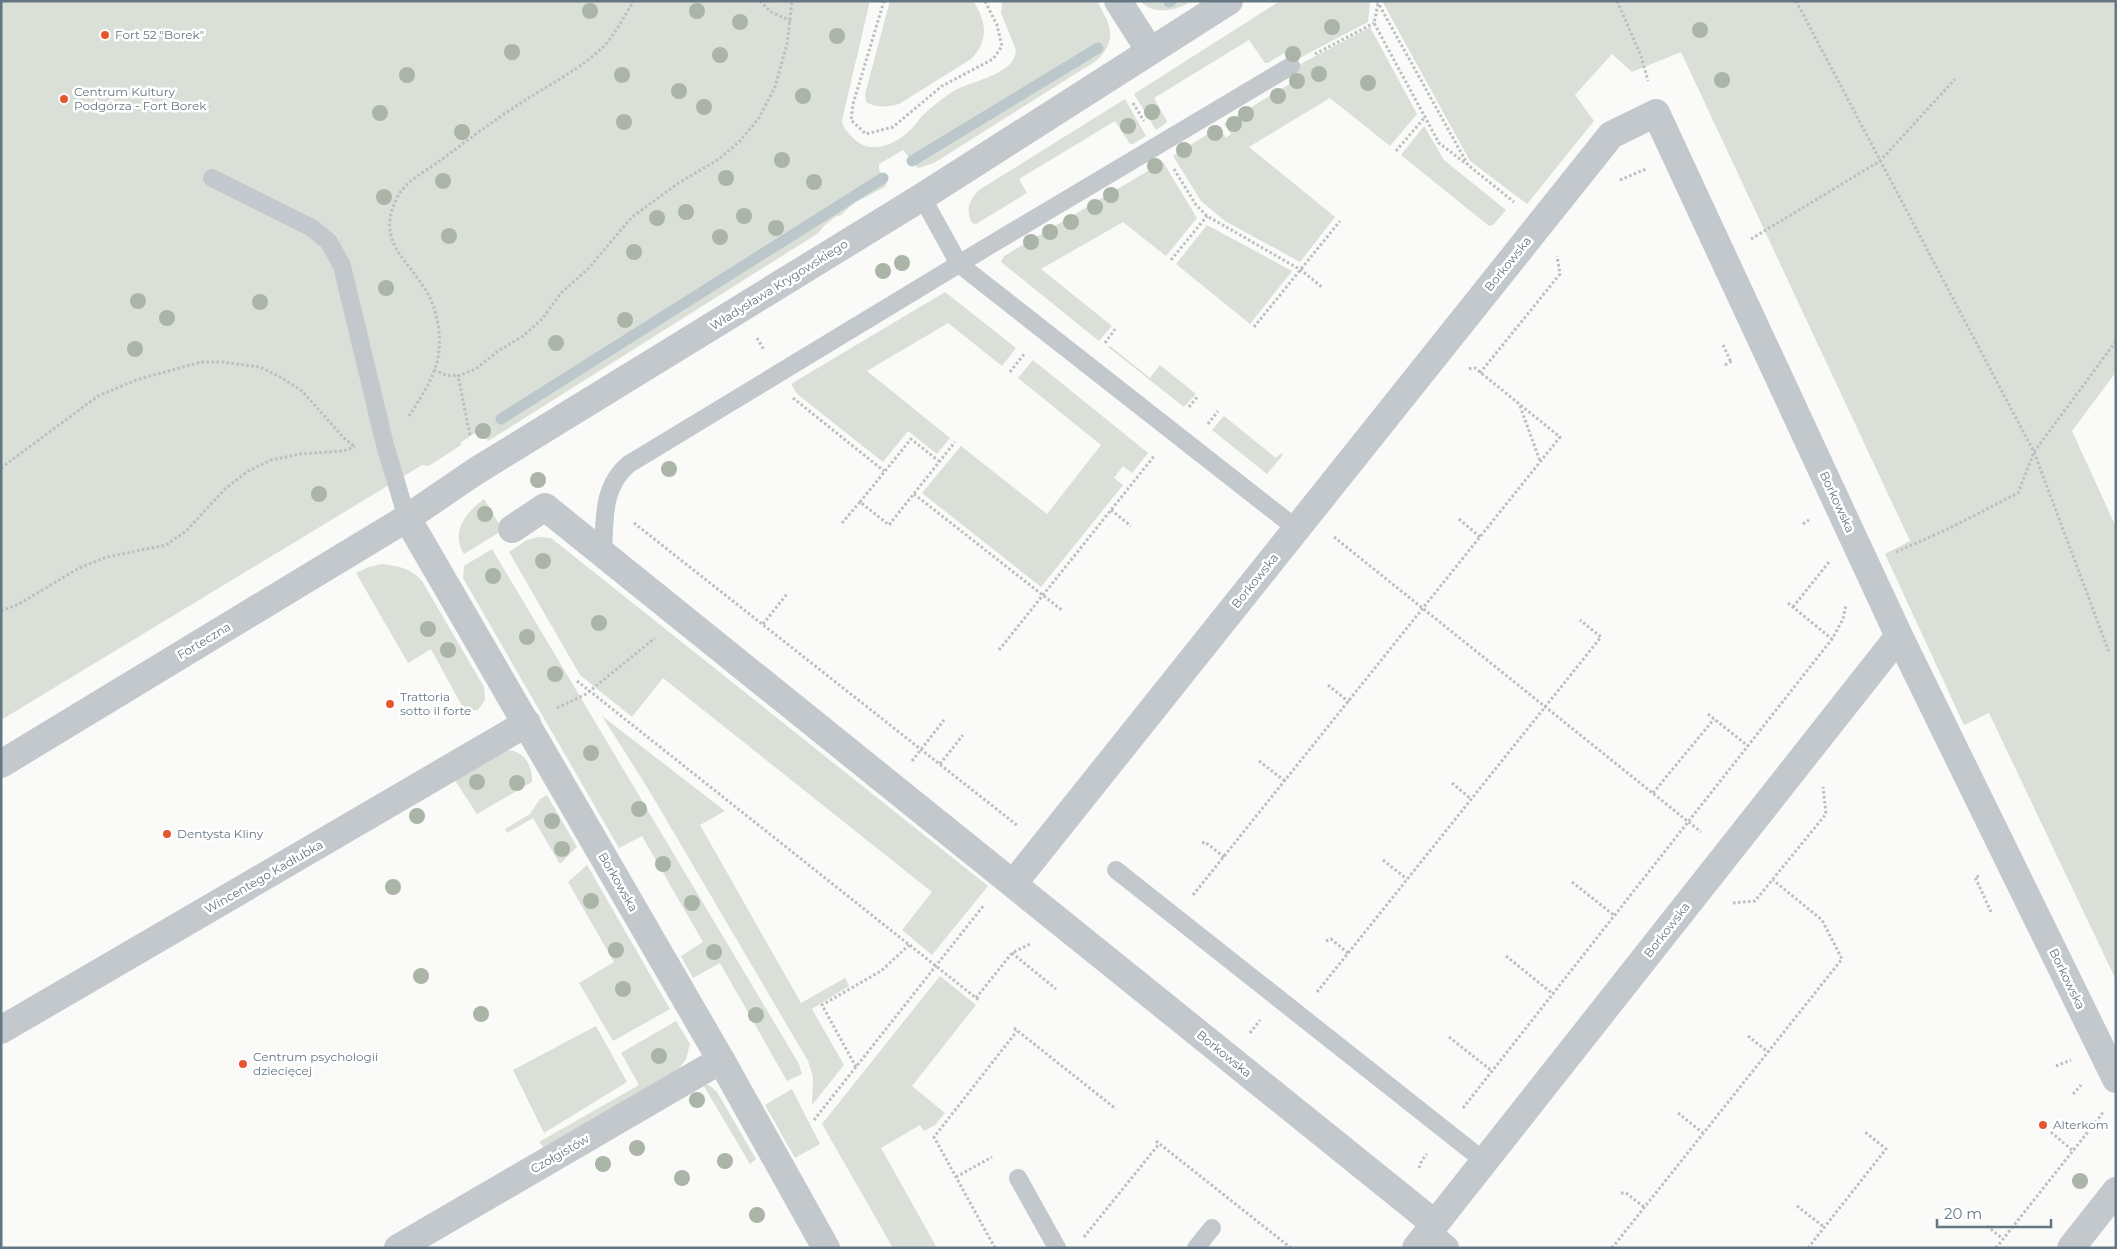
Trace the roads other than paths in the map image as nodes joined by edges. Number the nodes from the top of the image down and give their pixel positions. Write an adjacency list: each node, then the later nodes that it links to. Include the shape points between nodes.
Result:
1 (1118, 1): 3 (street)
2 (1229, 1): 3 (street, Władysława Krygowskiego)
3 (1150, 51): 6 (street, Władysława Krygowskiego)
4 (1291, 66): 7 (lane)
5 (212, 178): 8 (lane, via 312,228 329,242 342,266 385,445)
6 (922, 197): 7 (lane); 8 (street, Władysława Krygowskiego, via 476,471)
7 (959, 264): 9 (lane); 11 (lane, via 629,464 619,473 606,501)
8 (407, 518): 13 (street, Borkowska); 14 (street, Forteczna)
9 (1302, 522): 12 (street, Borkowska, via 1611,134 1656,113); 16 (street, Borkowska)
10 (512, 528): 11 (street, Borkowska, via 545,507)
11 (603, 554): 16 (street, Borkowska)
12 (1899, 636): 19 (street, Borkowska); 20 (street, Borkowska)
13 (527, 723): 17 (street, Wincentego Kadłubka); 18 (street, Borkowska)
14 (1, 764)
15 (1116, 870): 20 (lane)
16 (1009, 881): 24 (street, Borkowska, via 1413,1205)
17 (1, 1030)
18 (721, 1060): 25 (street, Czołgistów); 26 (street, Borkowska)
19 (2116, 1079)
20 (1484, 1162): 24 (street, Borkowska)
21 (1018, 1178): 27 (lane)
22 (2116, 1191): 29 (street)
23 (1212, 1228): 28 (lane)
24 (1431, 1238)
25 (398, 1248)
26 (826, 1248)
27 (1057, 1248)
28 (1196, 1248)
29 (2071, 1248)

